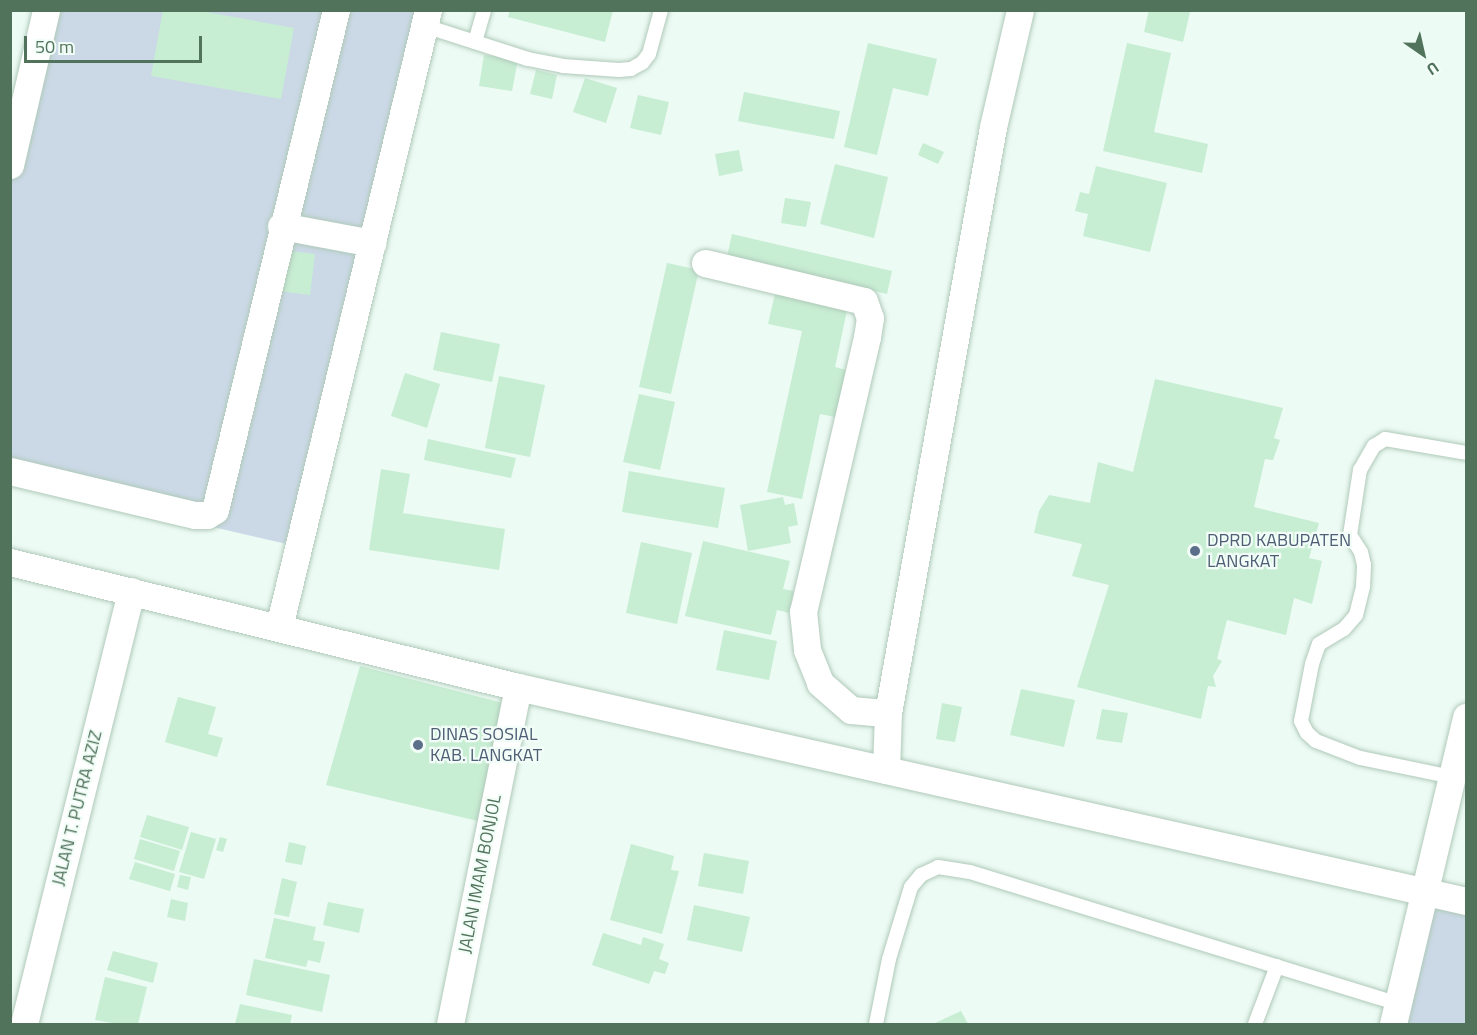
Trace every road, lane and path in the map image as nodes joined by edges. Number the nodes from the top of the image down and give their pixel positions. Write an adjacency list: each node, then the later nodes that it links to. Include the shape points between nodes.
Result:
1 (46, 10): 8 (street)
2 (336, 10): 10 (street)
3 (484, 10): 7 (lane)
4 (661, 10): 7 (lane, via 649,54 631,69 563,66)
5 (1020, 10): 19 (street, via 993,127)
6 (427, 18): 7 (lane); 11 (street)
7 (475, 42)
8 (17, 104): 9 (street)
9 (10, 165)
10 (281, 226): 11 (street); 14 (street, via 215,510 195,515)
11 (372, 243): 17 (street)
12 (705, 263): 19 (street, via 864,301 870,318 867,337 803,611 807,650 820,683 851,710)
13 (1467, 453): 22 (lane, via 1385,439 1369,454 1360,470 1350,535 1364,565 1356,615 1344,629 1319,644 1302,721 1316,741 1360,758)
14 (10, 471)
15 (10, 562): 16 (street)
16 (131, 591): 17 (street); 27 (street, JALAN T. PUTRA AZIZ)
17 (279, 627): 18 (street)
18 (518, 687): 21 (street); 28 (street, JALAN IMAM BONJOL)
19 (888, 712): 21 (street)
20 (1467, 717): 22 (street)
21 (886, 770): 23 (street)
22 (1452, 777): 23 (street)
23 (1425, 890): 24 (street); 26 (street)
24 (1467, 901)
25 (1276, 966): 26 (lane); 29 (lane, via 970,872 939,867 921,875 911,887 889,959); 30 (lane)
26 (1395, 1014)
27 (24, 1024)
28 (450, 1024)
29 (876, 1024)
30 (1255, 1024)

